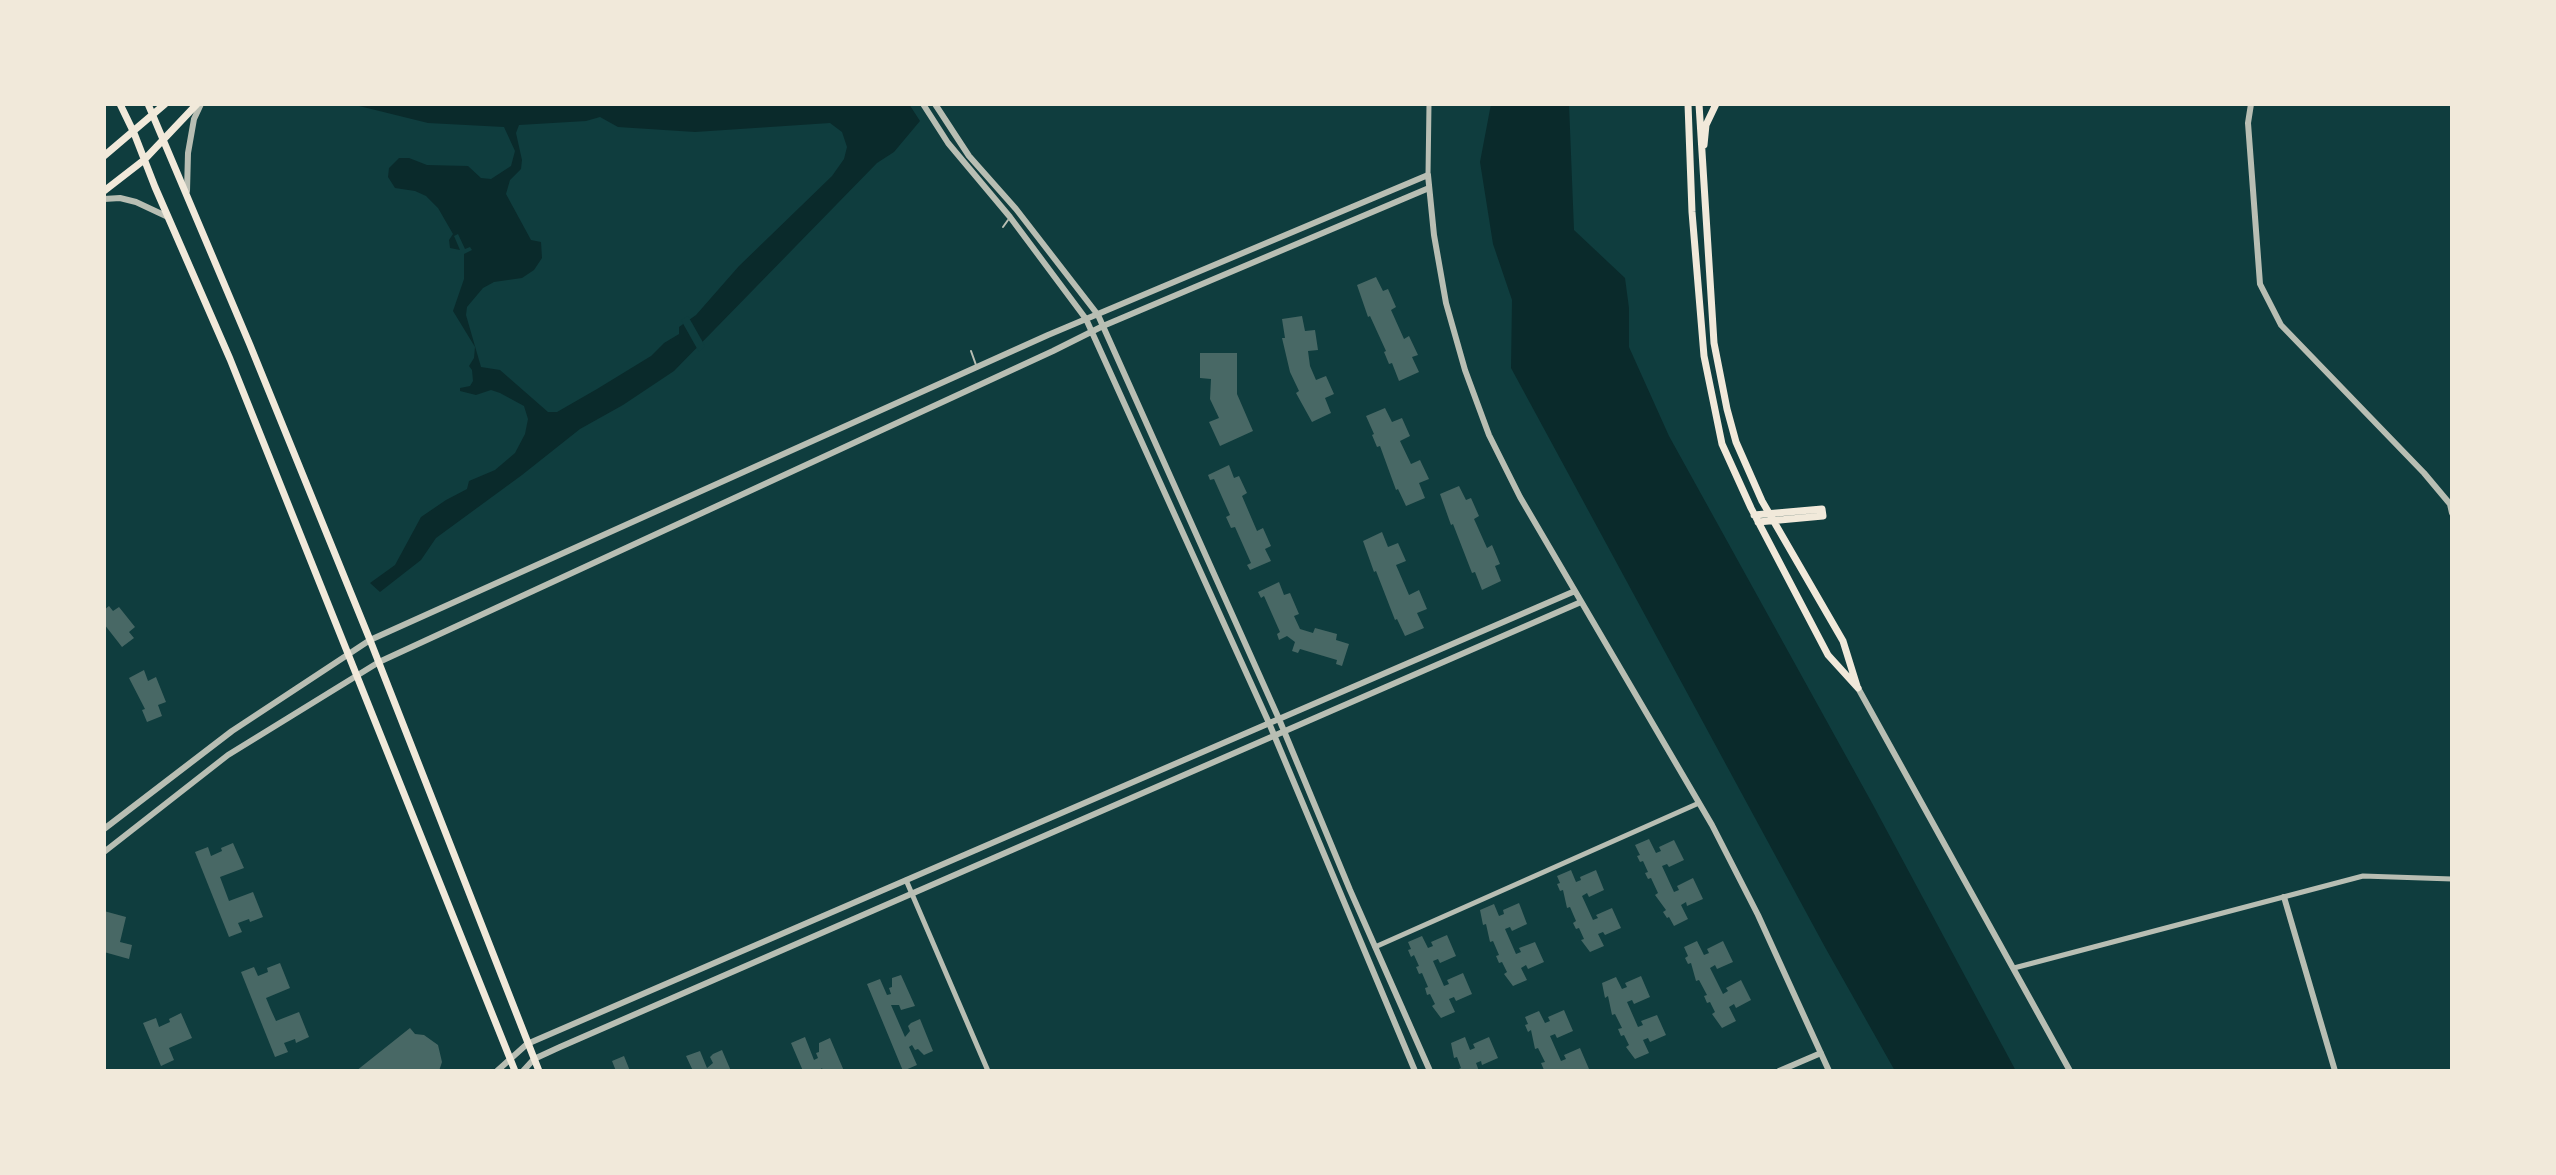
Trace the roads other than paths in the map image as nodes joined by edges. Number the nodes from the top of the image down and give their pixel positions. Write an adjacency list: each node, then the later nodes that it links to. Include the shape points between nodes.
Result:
1 (120, 104): 13 (main road)
2 (148, 104): 12 (main road)
3 (165, 104): 12 (main road)
4 (199, 104): 14 (main road); 21 (street)
5 (923, 104): 24 (street)
6 (1429, 104): 18 (street)
7 (1688, 104): 35 (main road, via 1704,356 1722,444)
8 (1699, 104): 17 (main road)
9 (1716, 104): 17 (main road, via 1706,125)
10 (2251, 104): 33 (street, via 2260,284 2281,325 2424,473)
11 (937, 107): 23 (street, via 969,156)
12 (154, 115): 13 (main road); 14 (main road)
13 (134, 133): 15 (main road); 16 (main road)
14 (164, 139): 16 (main road); 21 (main road)
15 (104, 156)
16 (144, 160): 20 (main road); 25 (main road)
17 (1702, 167): 34 (main road, via 1714,343 1727,409 1736,442)
18 (1428, 175): 19 (street); 27 (street)
19 (1429, 188): 29 (street); 36 (street, via 1446,303 1476,403 1520,497)
20 (104, 191)
21 (186, 195): 38 (main road)
22 (104, 199): 25 (street, via 136,202)
23 (1016, 209): 24 (lane); 27 (street)
24 (1010, 217): 26 (lane); 28 (street)
25 (170, 218): 39 (main road)
26 (1003, 227)
27 (1098, 315): 28 (street); 29 (street)
28 (1086, 319): 30 (street); 32 (street)
29 (1103, 326): 30 (street); 43 (street)
30 (1092, 331): 40 (street); 44 (street)
31 (971, 351): 32 (lane)
32 (977, 367): 38 (street)
33 (2452, 513)
34 (1771, 517): 34 (main road, via 1823,516 1822,509); 35 (main road); 42 (main road, via 1843,641)
35 (1756, 518): 42 (main road, via 1828,655)
36 (1575, 591): 37 (street); 43 (street)
37 (1581, 602): 45 (street); 47 (street)
38 (370, 640): 39 (street); 40 (main road)
39 (348, 654): 41 (main road); 48 (street, via 232,731)
40 (379, 662): 41 (street); 56 (main road)
41 (357, 676): 49 (street, via 228,755); 58 (main road)
42 (1858, 688): 55 (street)
43 (1279, 719): 44 (street); 45 (street)
44 (1269, 723): 46 (street); 51 (street)
45 (1284, 732): 46 (street); 54 (street)
46 (1275, 736): 52 (street); 65 (street)
47 (1699, 803): 54 (street); 57 (street, via 1747,892)
48 (104, 829)
49 (104, 852)
50 (2452, 879): 53 (street, via 2363,876)
51 (906, 880): 52 (street); 56 (street)
52 (912, 895): 59 (street); 64 (street)
53 (2284, 897): 55 (street); 70 (street)
54 (1375, 947): 66 (street)
55 (2014, 968): 69 (street)
56 (527, 1044): 58 (street); 59 (main road)
57 (1821, 1053): 67 (street); 68 (street)
58 (510, 1059): 60 (street); 61 (main road)
59 (534, 1059): 62 (street); 63 (main road)
60 (497, 1071)
61 (515, 1071)
62 (523, 1071)
63 (539, 1071)
64 (988, 1071)
65 (1415, 1071)
66 (1430, 1071)
67 (1779, 1071)
68 (1829, 1071)
69 (2070, 1071)
70 (2335, 1071)

